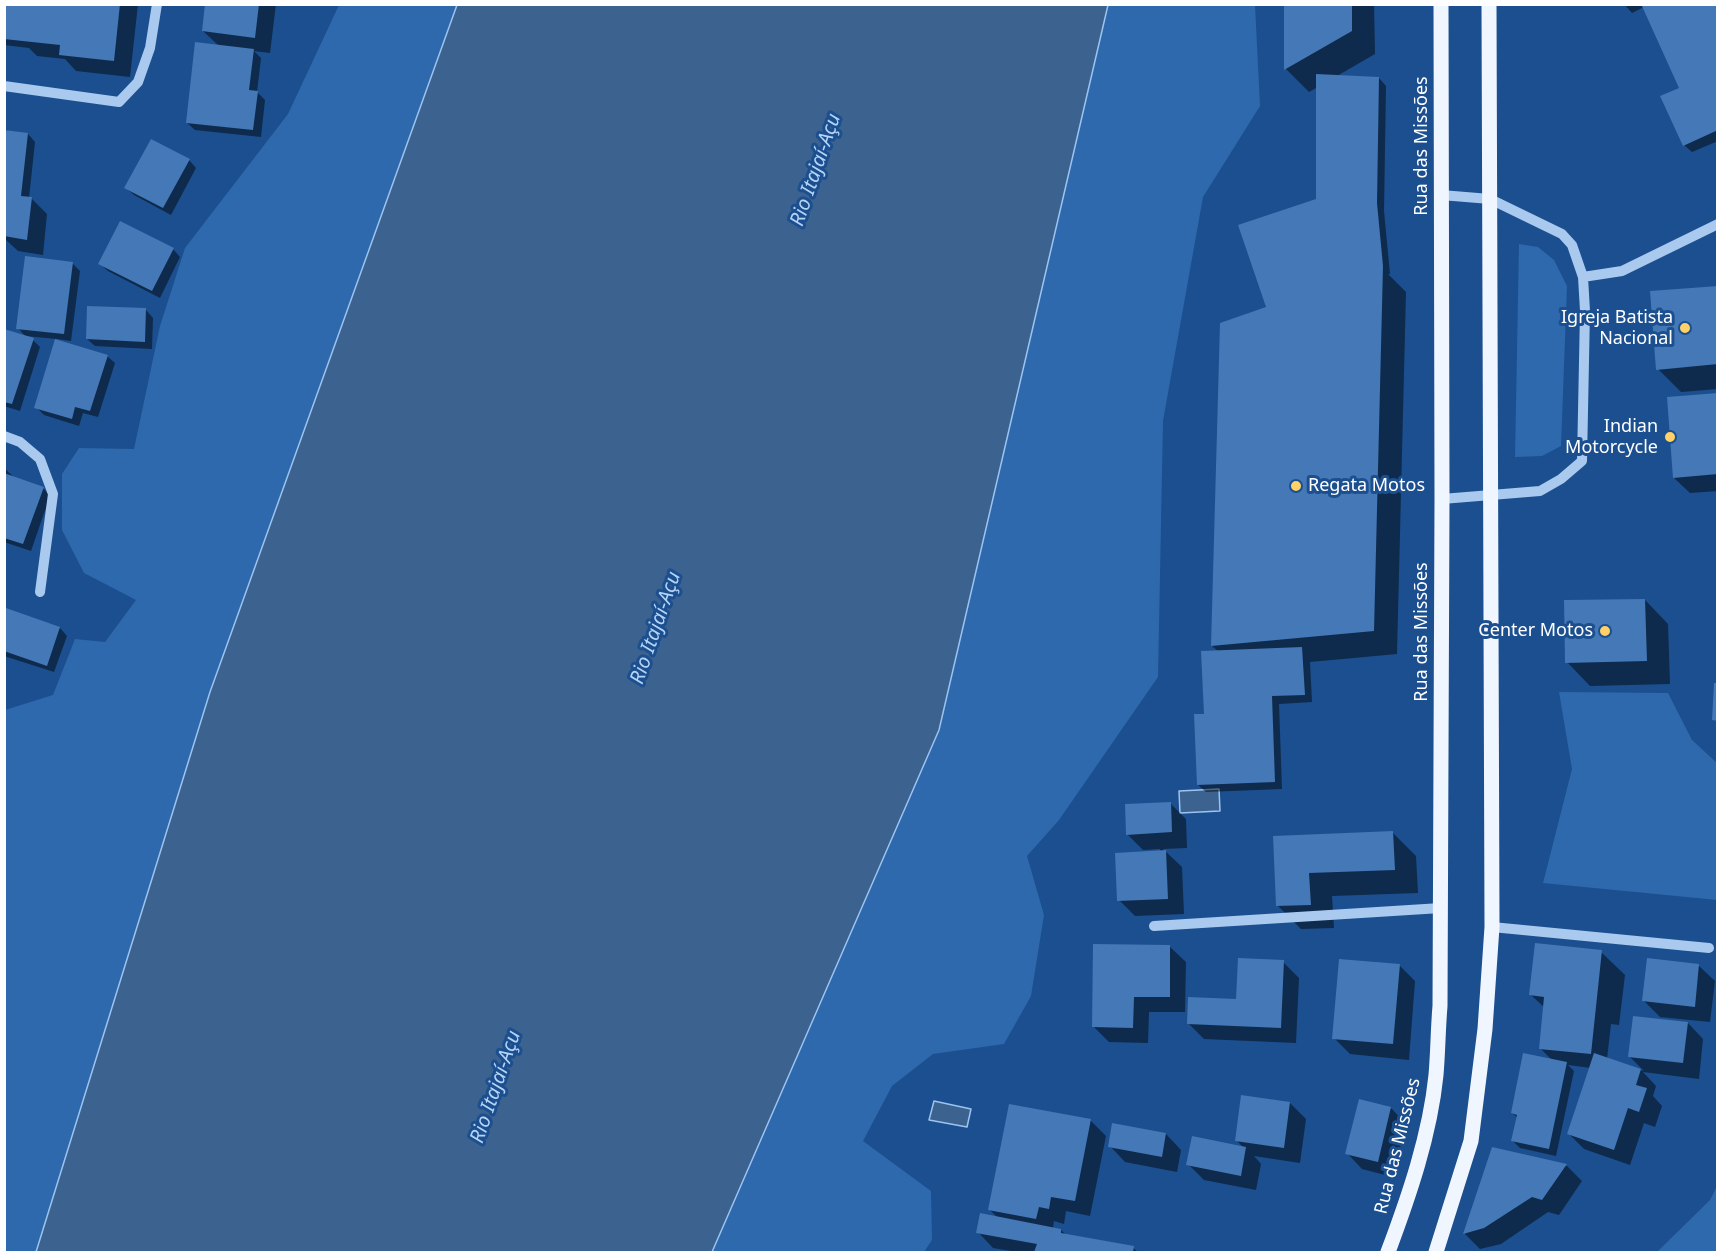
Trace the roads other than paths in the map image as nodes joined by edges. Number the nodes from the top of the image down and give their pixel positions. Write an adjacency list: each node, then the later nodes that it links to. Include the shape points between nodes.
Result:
1 (157, 4): 4 (street, via 150,48 138,82 119,102)
2 (1441, 4): 5 (main road, Rua das Missões)
3 (1488, 4): 6 (main road)
4 (4, 86)
5 (1441, 195): 6 (street); 11 (main road, Rua das Missões)
6 (1490, 200): 8 (street, via 1562,234 1572,245); 10 (main road)
7 (1718, 224): 8 (street, via 1622,271)
8 (1583, 277): 10 (street, via 1582,461 1540,491)
9 (4, 436): 12 (street, via 20,442 40,459 53,494)
10 (1491, 495): 11 (street); 15 (main road)
11 (1442, 499): 13 (main road, Rua das Missões)
12 (40, 592)
13 (1441, 908): 14 (street); 17 (main road, Rua das Missões, via 1436,1076 1428,1124)
14 (1155, 926)
15 (1492, 927): 16 (street); 18 (main road, via 1471,1141)
16 (1709, 948)
17 (1388, 1252)
18 (1436, 1252)

